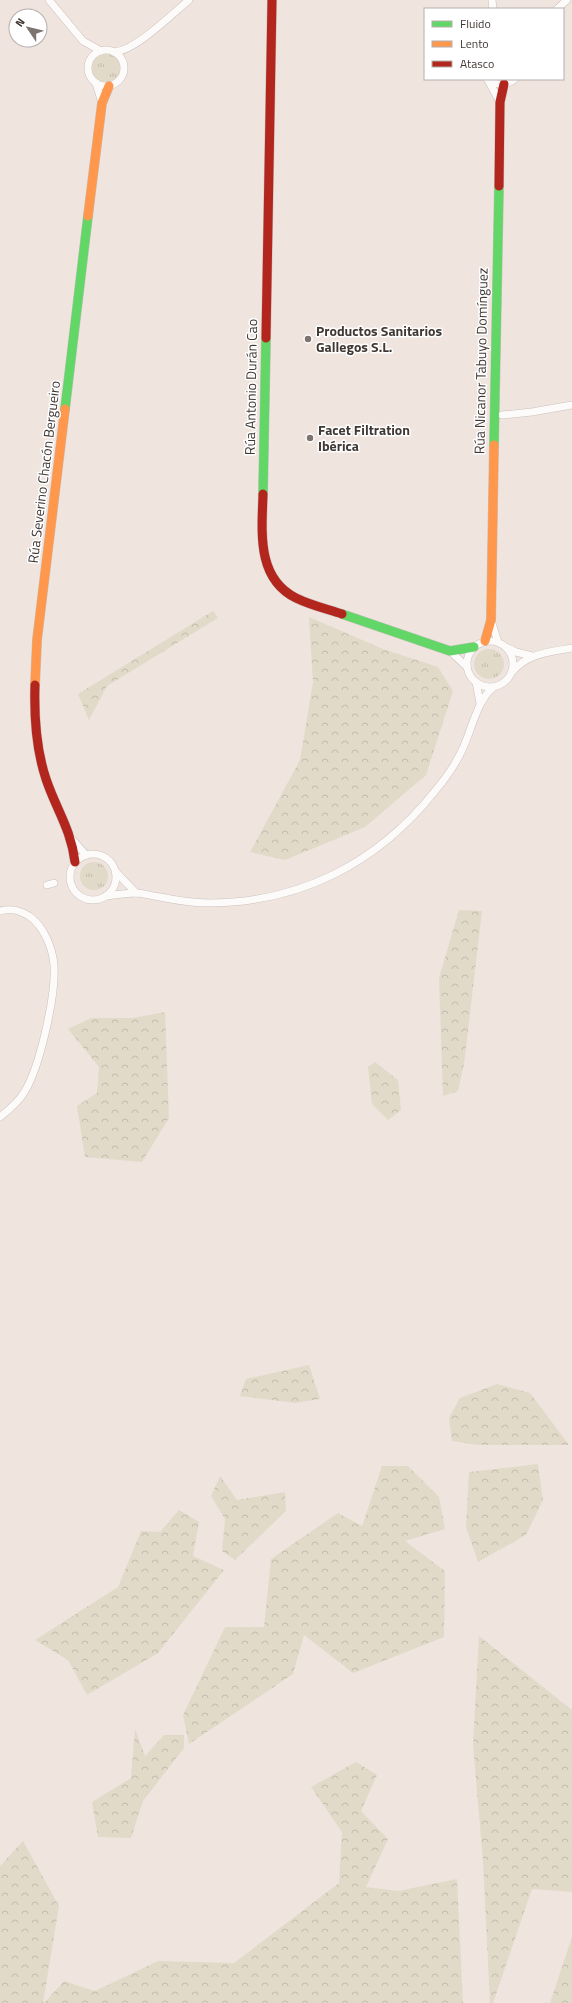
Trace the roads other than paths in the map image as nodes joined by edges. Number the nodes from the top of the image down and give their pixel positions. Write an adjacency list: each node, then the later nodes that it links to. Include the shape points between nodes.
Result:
1 (49, 0): 6 (street)
2 (189, 0): 7 (street)
3 (272, 0): 28 (street, Rúa Antonio Durán Cao, via 262,540 266,565 275,584 296,598)
4 (567, 0): 5 (street)
5 (558, 8)
6 (83, 41): 8 (street); 10 (street)
7 (134, 45): 9 (street); 11 (street)
8 (101, 51): 9 (street); 10 (street)
9 (114, 52): 11 (street)
10 (90, 59): 15 (street, via 89,75)
11 (124, 64): 17 (street, via 123,76)
12 (488, 80): 16 (street)
13 (488, 80): 19 (street, Rúa Nicanor Tabuyo Domínguez)
14 (513, 80): 16 (street)
15 (96, 83): 17 (street); 18 (street, Rúa Severino Chacón Bergueiro)
16 (504, 84): 19 (street, Rúa Nicanor Tabuyo Domínguez)
17 (109, 86): 18 (street, Rúa Severino Chacón Bergueiro)
18 (102, 102): 35 (street, Rúa Severino Chacón Bergueiro, via 37,640 34,684 36,726 43,772)
19 (500, 102): 22 (street, Rúa Nicanor Tabuyo Domínguez)
20 (572, 406): 21 (street)
21 (502, 415)
22 (491, 620): 23 (street, Rúa Nicanor Tabuyo Domínguez); 24 (street, Rúa Nicanor Tabuyo Domínguez)
23 (485, 641): 24 (street); 26 (street)
24 (498, 642): 25 (street)
25 (506, 646): 29 (street, via 516,652); 31 (street, via 513,658)
26 (474, 647): 28 (street, Rúa Antonio Durán Cao); 30 (street, via 468,657)
27 (572, 648): 29 (street)
28 (450, 651): 30 (street, Rúa Antonio Durán Cao)
29 (533, 656): 31 (street, via 518,665)
30 (467, 667): 32 (street, via 470,676)
31 (512, 673): 33 (street, via 504,682)
32 (476, 682): 33 (street); 34 (street)
33 (494, 687): 34 (street)
34 (480, 703): 41 (street, via 462,750 436,791 416,815 390,839 344,871 286,893 234,902 180,901)
35 (72, 839): 36 (street, Rúa Severino Chacón Bergueiro); 37 (street, Rúa Severino Chacón Bergueiro)
36 (86, 855): 37 (street); 38 (street, via 101,855 108,859)
37 (75, 862): 42 (street, via 70,878 78,893 82,897 94,900)
38 (116, 872): 41 (street); 42 (street, via 115,885)
39 (54, 883): 40 (street)
40 (47, 885)
41 (136, 893): 42 (street)
42 (106, 896)
43 (0, 911): 44 (street, via 8,909 32,918 50,946 54,966 52,992 37,1066 25,1092)
44 (0, 1117)

